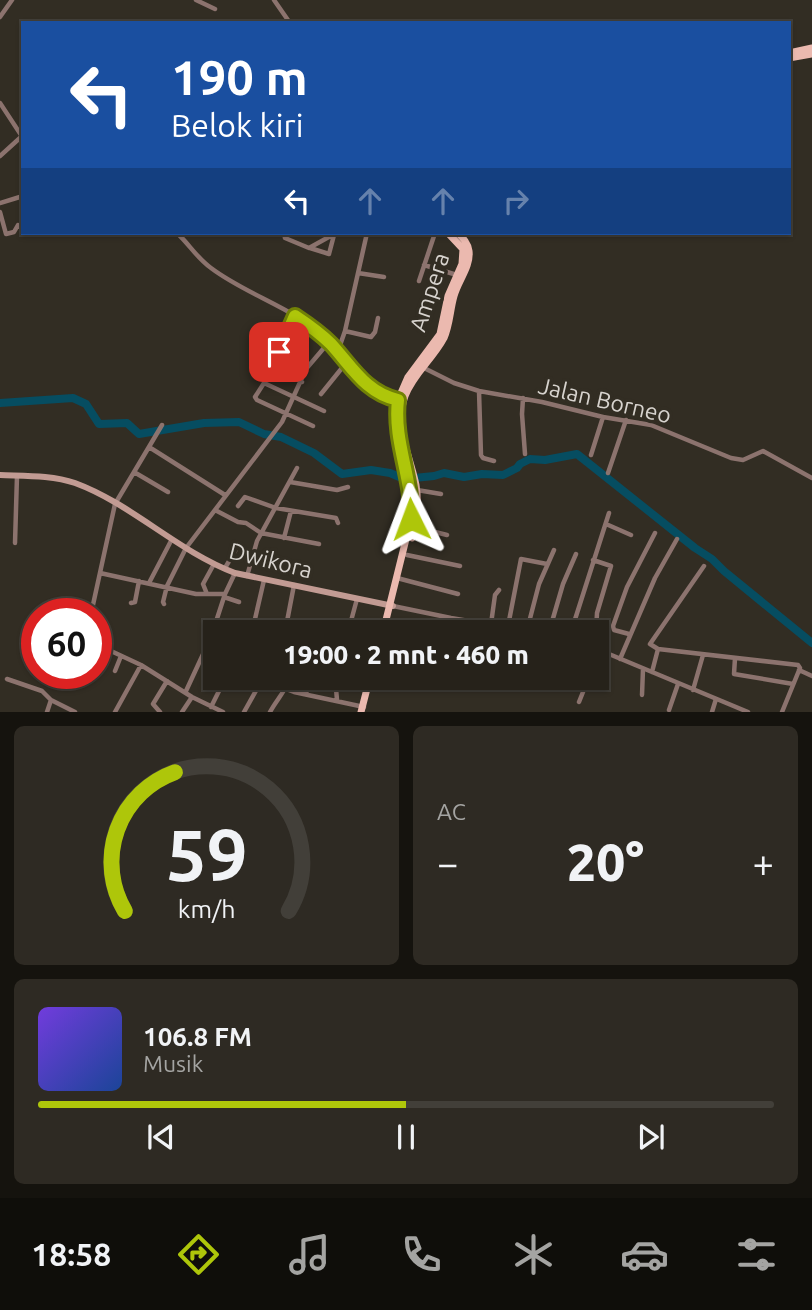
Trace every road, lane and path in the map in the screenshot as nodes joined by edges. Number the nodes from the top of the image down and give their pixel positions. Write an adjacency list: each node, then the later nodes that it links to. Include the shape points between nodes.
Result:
1 (12, 0): 5 (street)
2 (196, 0): 4 (street)
3 (274, 0): 6 (street)
4 (215, 9)
5 (0, 16)
6 (289, 21)
7 (812, 48): 8 (main road)
8 (791, 54)
9 (812, 54): 10 (main road)
10 (791, 55)
11 (0, 103): 12 (street)
12 (21, 135)
13 (21, 138): 14 (street)
14 (0, 156)
15 (21, 197): 16 (street)
16 (0, 202)
17 (0, 212): 18 (street, via 5,234)
18 (21, 227)
19 (179, 235): 33 (street, via 210,268)
20 (284, 235): 27 (street)
21 (333, 235): 27 (street)
22 (335, 235): 27 (street, via 329,254)
23 (367, 235): 29 (street)
24 (434, 235): 28 (street)
25 (450, 235): 30 (main road, Ampera, via 464,251)
26 (459, 235): 43 (main road, Ampera, via 469,250 466,267 444,337)
27 (309, 248)
28 (424, 265): 30 (street); 32 (street)
29 (358, 273): 31 (street); 35 (street)
30 (457, 275): 47 (main road, Ampera, via 440,334 408,377)
31 (384, 277)
32 (419, 281)
33 (295, 316): 36 (street); 38 (street)
34 (378, 318): 35 (street, via 371,337)
35 (345, 331): 40 (street)
36 (289, 333): 37 (street); 39 (street)
37 (302, 341)
38 (329, 342): 40 (street); 45 (street, via 306,369)
39 (279, 352): 41 (street); 44 (street)
40 (338, 352): 42 (street)
41 (294, 359)
42 (346, 363): 49 (street); 52 (street, via 378,395)
43 (422, 367): 47 (main road, Ampera); 48 (street, Jalan Borneo)
44 (272, 368): 45 (street); 46 (street)
45 (302, 382): 50 (street)
46 (264, 383): 50 (street); 54 (street, via 256,399)
47 (404, 391): 52 (main road, Ampera); 64 (main road, Ampera, via 402,428)
48 (479, 391): 51 (street, Jalan Borneo); 62 (street, via 481,455)
49 (321, 394)
50 (294, 398): 53 (street); 54 (street)
51 (523, 398): 55 (street, Jalan Borneo); 60 (street)
52 (398, 400): 64 (main road, Ampera, via 397,434)
53 (324, 411)
54 (286, 414): 58 (street); 75 (street)
55 (603, 417): 56 (street, Jalan Borneo); 61 (street)
56 (626, 421): 66 (street); 69 (street, Jalan Borneo, via 667,430 731,458 743,460 763,451)
57 (162, 425): 59 (street)
58 (313, 426)
59 (149, 447): 65 (street); 75 (street)
60 (525, 454)
61 (591, 455)
62 (494, 461)
63 (297, 468): 70 (street)
64 (409, 470): 71 (main road, Ampera)
65 (134, 472): 73 (street); 76 (street)
66 (608, 473)
67 (0, 475): 68 (street, Dwikora)
68 (17, 476): 76 (street, Dwikora, via 68,481); 92 (street)
69 (812, 478)
70 (290, 482): 72 (street, via 337,490); 78 (street)
71 (414, 486): 74 (street); 84 (main road, Ampera); 108 (main road, Ampera)
72 (348, 487)
73 (168, 492)
74 (441, 494)
75 (225, 495): 79 (street)
76 (115, 504): 90 (street, Dwikora); 105 (street)
77 (238, 506): 78 (street, via 245,497)
78 (276, 508): 80 (street); 85 (street)
79 (215, 510): 85 (street); 94 (street)
80 (291, 511): 82 (street, via 336,518); 89 (street)
81 (609, 513): 83 (street)
82 (338, 523)
83 (606, 524): 88 (street); 99 (street)
84 (415, 527): 87 (street); 98 (main road, Ampera)
85 (261, 533): 89 (street); 107 (street)
86 (654, 533): 135 (street, via 613,625 614,630)
87 (447, 535)
88 (631, 535)
89 (284, 538): 93 (street)
90 (172, 539): 94 (street, Dwikora); 111 (street)
91 (677, 539): 135 (street)
92 (15, 543)
93 (319, 544)
94 (186, 548): 100 (street, Dwikora); 113 (street)
95 (554, 550): 101 (street)
96 (234, 551): 104 (street)
97 (576, 554): 132 (street)
98 (407, 555): 102 (street); 108 (main road, Ampera)
99 (593, 560): 133 (street); 134 (street, via 611,566)
100 (214, 564): 104 (street, Dwikora); 115 (street, via 203,584)
101 (547, 564): 130 (street, via 521,559); 131 (street)
102 (460, 566)
103 (704, 566): 136 (street, via 649,643)
104 (225, 569): 106 (street, Dwikora)
105 (100, 573): 110 (street); 118 (street)
106 (234, 573): 107 (street, Dwikora); 117 (street)
107 (247, 576): 109 (street, Dwikora)
108 (399, 579): 116 (street); 123 (main road, Ampera)
109 (264, 580): 112 (street, Dwikora); 124 (street)
110 (139, 582): 111 (street); 121 (street)
111 (149, 583): 113 (street)
112 (293, 585): 119 (street, Dwikora); 125 (street)
113 (167, 586): 115 (street); 122 (street)
114 (499, 590): 129 (street)
115 (207, 594): 117 (street)
116 (458, 594)
117 (224, 596): 120 (street); 161 (street)
118 (95, 598)
119 (357, 598): 123 (street, Dwikora); 126 (street)
120 (239, 602)
121 (131, 603)
122 (164, 604)
123 (391, 606): 127 (main road, Ampera); 128 (street)
124 (255, 620)
125 (287, 620)
126 (351, 620)
127 (387, 620)
128 (469, 620)
129 (492, 620)
130 (510, 620)
131 (529, 620)
132 (552, 620)
133 (576, 620)
134 (597, 620)
135 (629, 634): 142 (street)
136 (658, 649): 138 (street); 147 (street)
137 (112, 652): 139 (street)
138 (703, 655): 141 (street); 160 (street)
139 (121, 656): 143 (street); 146 (street)
140 (609, 656): 142 (street)
141 (735, 657): 145 (street, via 798,665); 152 (street, via 735,675)
142 (620, 659): 144 (street)
143 (141, 665): 150 (street); 174 (street)
144 (643, 669): 147 (street); 163 (street)
145 (799, 670): 148 (street); 152 (street)
146 (115, 671)
147 (652, 672): 151 (street)
148 (812, 676)
149 (7, 679): 165 (street, via 42,691)
150 (167, 681): 161 (street); 175 (street, via 153,704)
151 (678, 684): 160 (street); 171 (street)
152 (793, 684): 182 (street)
153 (220, 690): 169 (street)
154 (256, 690): 178 (street)
155 (287, 690): 162 (street); 179 (street)
156 (307, 690): 162 (street)
157 (336, 690): 166 (street)
158 (368, 690): 170 (main road)
159 (584, 690): 168 (street)
160 (693, 690): 167 (street)
161 (186, 692): 164 (street)
162 (306, 694): 166 (street)
163 (642, 695)
164 (192, 697): 169 (street); 176 (street)
165 (51, 699): 172 (street); 173 (street)
166 (337, 699): 170 (street)
167 (716, 699): 180 (street); 181 (street)
168 (579, 702)
169 (211, 707): 177 (street)
170 (363, 709)
171 (669, 710)
172 (47, 712)
173 (75, 712)
174 (115, 712)
175 (160, 712)
176 (182, 712)
177 (223, 712)
178 (244, 712)
179 (270, 712)
180 (712, 712)
181 (748, 712)
182 (782, 712)

